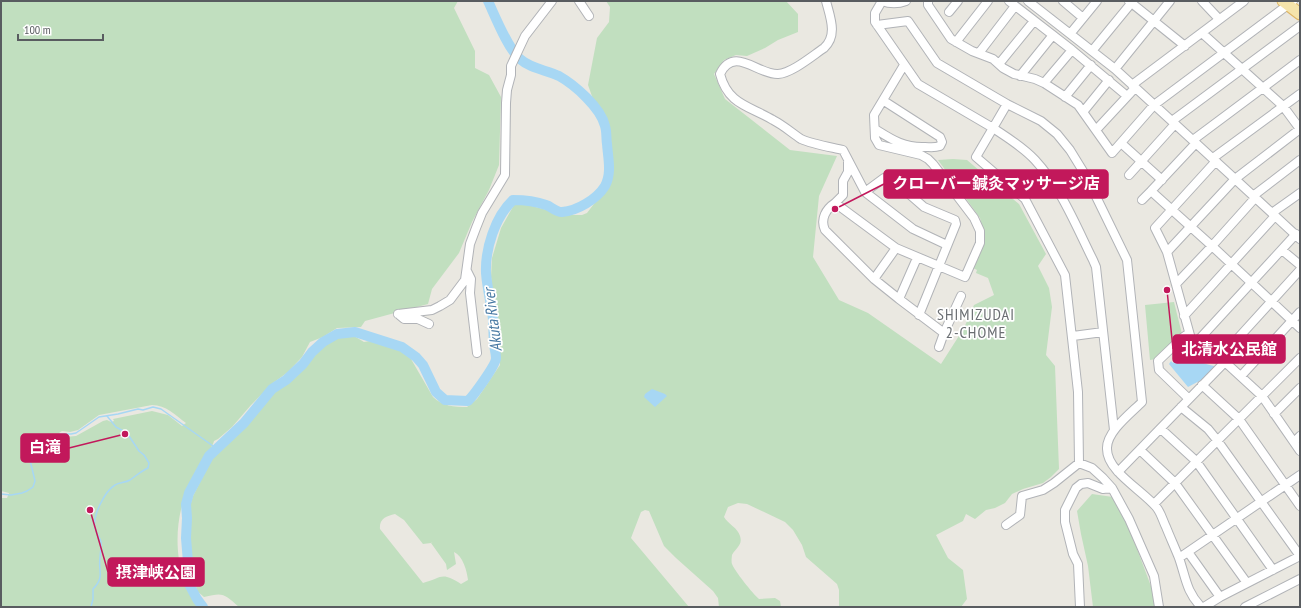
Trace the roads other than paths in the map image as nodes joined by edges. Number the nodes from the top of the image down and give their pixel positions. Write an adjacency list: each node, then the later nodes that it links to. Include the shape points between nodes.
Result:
1 (552, 1): 88 (street, via 521,43 513,62 506,103 505,175 476,228 470,244)
2 (579, 1): 19 (street)
3 (826, 1): 63 (street, via 832,29 828,44 818,52 783,73 764,72 750,63 742,62 727,64 720,74 725,86 740,104 773,119 802,139 842,150)
4 (906, 1): 24 (street, via 882,1 875,12)
5 (928, 1): 29 (street, via 928,5)
6 (958, 1): 17 (street)
7 (988, 1): 29 (street)
8 (1028, 1): 27 (street)
9 (1063, 1): 20 (street)
10 (1097, 1): 20 (street)
11 (1170, 1): 23 (street)
12 (1202, 1): 21 (street)
13 (1242, 1): 21 (street)
14 (1131, 2): 23 (street); 32 (street)
15 (1288, 2): 18 (main road); 33 (street)
16 (1012, 3): 22 (street); 34 (street)
17 (949, 12)
18 (1300, 14)
19 (589, 16)
20 (1083, 18): 27 (street)
21 (1220, 19): 26 (street)
22 (1034, 21): 28 (street); 36 (street)
23 (1154, 21): 30 (street); 39 (street)
24 (877, 25): 37 (street); 50 (street, via 908,21 937,63)
25 (1300, 26): 40 (street)
26 (1202, 33): 30 (street); 33 (street)
27 (1070, 34): 32 (street)
28 (1053, 35): 31 (street); 41 (street)
29 (956, 42): 34 (street)
30 (1185, 46): 44 (street)
31 (1072, 50): 38 (street); 43 (street)
32 (1092, 51): 39 (street)
33 (1223, 52): 40 (street); 51 (street)
34 (979, 53): 36 (street)
35 (1300, 60): 45 (street)
36 (999, 64): 41 (street)
37 (904, 65): 49 (street); 55 (street, via 923,88)
38 (1091, 66): 42 (street); 48 (street)
39 (1115, 69): 44 (street)
40 (1242, 69): 45 (street); 54 (street)
41 (1020, 76): 43 (street)
42 (1109, 80): 47 (street); 53 (street)
43 (1044, 83): 48 (street)
44 (1133, 86): 47 (street); 51 (street)
45 (1262, 88): 52 (street); 59 (street)
46 (1300, 94): 52 (street)
47 (1127, 96): 58 (street)
48 (1065, 97): 53 (street, via 1078,105)
49 (884, 101): 56 (street, via 874,116); 56 (street, via 940,137 942,142 935,148 918,148 898,143)
50 (1007, 104): 55 (street); 119 (street, via 1041,121 1057,134 1070,150 1086,176 1127,260 1142,402)
51 (1154, 105): 54 (street); 60 (street)
52 (1283, 106): 57 (street); 61 (street)
53 (1083, 112): 58 (street)
54 (1173, 123): 59 (street); 64 (street)
55 (993, 128): 101 (street, via 1034,159 1055,187 1096,267); 104 (street, via 976,157 1014,188 1031,208 1065,275)
56 (875, 129): 86 (street, via 875,138 880,145 921,155 933,164 974,218 980,231 980,243 965,277)
57 (1300, 129): 66 (street)
58 (1096, 130): 60 (street, via 1112,153)
59 (1194, 142): 61 (street); 67 (street)
60 (1121, 144): 64 (street)
61 (1214, 160): 66 (street); 74 (street)
62 (1300, 160): 71 (street)
63 (848, 162): 69 (street); 73 (street, via 848,172 843,180 843,195)
64 (1142, 162): 65 (street); 67 (street)
65 (1129, 175)
66 (1234, 179): 71 (street); 76 (street)
67 (1162, 180): 68 (street)
68 (1151, 191): 72 (street); 74 (street)
69 (865, 192): 78 (street, via 913,229); 78 (street, via 884,178 893,180 924,207 955,220 956,224)
70 (1300, 192): 75 (street)
71 (1254, 197): 75 (street); 79 (street)
72 (1142, 200)
73 (835, 203): 80 (street); 89 (street, via 828,208 823,227)
74 (1171, 209): 76 (street); 82 (street, via 1155,228)
75 (1274, 215): 77 (street); 84 (street)
76 (1191, 227): 79 (street); 82 (street)
77 (1297, 234): 81 (street)
78 (947, 245): 86 (street)
79 (1212, 246): 84 (street); 91 (street)
80 (896, 248): 83 (street); 89 (street)
81 (1282, 250): 85 (street); 90 (street)
82 (1168, 252): 91 (street)
83 (917, 258): 86 (street); 93 (street)
84 (1232, 265): 90 (street); 97 (street)
85 (1300, 265)
86 (939, 267): 96 (street)
87 (1300, 270): 94 (street)
88 (467, 271): 99 (street, via 465,280 450,300 432,310 398,314 404,319 418,319); 107 (street, via 471,279 470,293)
89 (874, 278): 93 (street)
90 (1252, 283): 94 (street); 105 (street)
91 (1176, 284): 97 (street)
92 (961, 296): 102 (street)
93 (899, 299): 96 (street)
94 (1272, 302): 98 (street); 108 (street)
95 (1300, 312): 98 (street)
96 (919, 315): 102 (street)
97 (1184, 316): 103 (street)
98 (1292, 321): 100 (street); 110 (street)
99 (429, 324)
100 (1300, 328)
101 (1103, 332): 104 (street); 119 (street)
102 (944, 333): 106 (street)
103 (1189, 333): 105 (street); 114 (street, via 1158,361 1159,370)
104 (1073, 336): 125 (street, via 1078,392)
105 (1193, 346): 108 (street, via 1203,357)
106 (939, 347)
107 (477, 353)
108 (1222, 361): 110 (street); 111 (street)
109 (1298, 363): 113 (street)
110 (1241, 376): 113 (street)
111 (1202, 385): 114 (street); 117 (street)
112 (1300, 388): 116 (street)
113 (1262, 396): 116 (street); 117 (street)
114 (1189, 399): 115 (street)
115 (1181, 407): 118 (street); 121 (street, via 1208,429)
116 (1274, 414): 120 (street)
117 (1239, 419): 121 (street); 129 (street)
118 (1160, 429): 122 (street); 124 (street)
119 (1114, 430): 126 (street, via 1109,437 1107,450 1108,458)
120 (1297, 439): 123 (street)
121 (1217, 440): 124 (street); 131 (street)
122 (1140, 450): 126 (street); 128 (street)
123 (1300, 451)
124 (1196, 461): 128 (street); 134 (street)
125 (1079, 463): 130 (street, via 1092,468); 135 (street, via 1043,490 1022,496 1020,515)
126 (1118, 472): 132 (street)
127 (1300, 475): 129 (street)
128 (1175, 483): 132 (street); 136 (street)
129 (1285, 485): 131 (street); 133 (street)
130 (1112, 488): 144 (street, via 1103,489 1088,483 1081,484 1076,488 1065,510 1065,522 1078,564); 145 (street, via 1154,576)
131 (1261, 502): 134 (street); 138 (street)
132 (1154, 504): 139 (street)
133 (1300, 506)
134 (1237, 519): 136 (street); 140 (street)
135 (1006, 525)
136 (1213, 535): 137 (street); 142 (street)
137 (1188, 552): 139 (street); 143 (street)
138 (1300, 556): 140 (street)
139 (1179, 558): 146 (street, via 1188,589)
140 (1273, 570): 142 (street)
141 (1300, 579): 148 (street)
142 (1247, 582): 143 (street)
143 (1220, 597): 147 (street)
144 (1080, 607)
145 (1159, 607)
146 (1201, 607)
147 (1204, 607)
148 (1245, 607)

